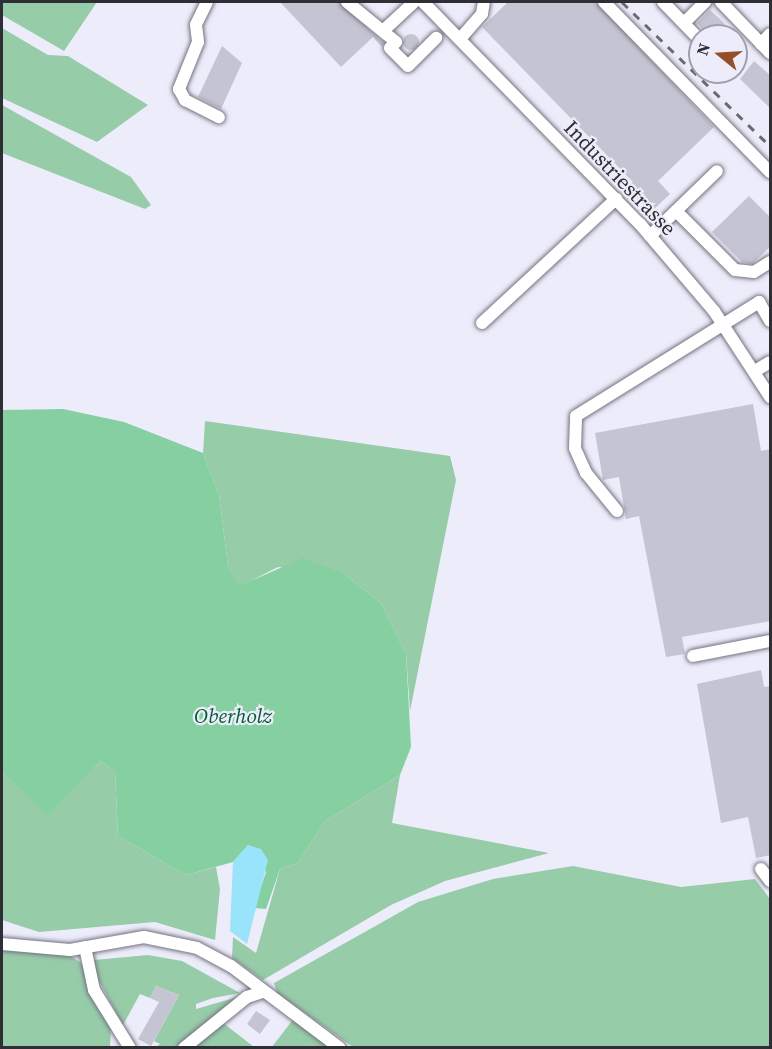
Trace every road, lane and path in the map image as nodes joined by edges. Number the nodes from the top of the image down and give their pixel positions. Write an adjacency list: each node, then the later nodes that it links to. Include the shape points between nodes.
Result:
1 (207, 2): 18 (street, via 196,25 198,42 179,89 184,100)
2 (347, 2): 12 (street)
3 (414, 2): 12 (street)
4 (423, 2): 15 (street, Industriestrasse)
5 (484, 2): 15 (street, via 482,14)
6 (604, 2): 20 (street)
7 (663, 2): 10 (street)
8 (705, 2): 10 (street)
9 (721, 2): 16 (street)
10 (684, 23): 11 (street)
11 (688, 27)
12 (384, 30): 14 (street, via 396,42 390,48 408,66)
13 (771, 34): 16 (street)
14 (436, 38)
15 (460, 39): 21 (street, Industriestrasse)
16 (761, 44): 17 (street)
17 (771, 53)
18 (219, 117)
19 (717, 171): 22 (street)
20 (771, 172)
21 (616, 199): 23 (street, Industriestrasse); 26 (street)
22 (676, 211): 23 (street); 24 (street, via 735,270 754,272)
23 (650, 236): 27 (street, Industriestrasse)
24 (771, 262)
25 (771, 321): 27 (street, via 759,302)
26 (482, 323)
27 (725, 326): 29 (street, Industriestrasse); 31 (street, via 576,416 575,448 586,473)
28 (771, 362): 29 (street)
29 (755, 371): 30 (street, Industriestrasse)
30 (771, 397)
31 (616, 511)
32 (771, 641): 33 (street)
33 (693, 656)
34 (761, 869): 35 (street)
35 (771, 880)
36 (2, 944): 37 (street)
37 (85, 947): 38 (street, via 144,937 172,941 220,959); 39 (street, via 94,990)
38 (262, 992): 40 (street, via 247,997); 41 (street)
39 (130, 1047)
40 (184, 1047)
41 (340, 1047)

